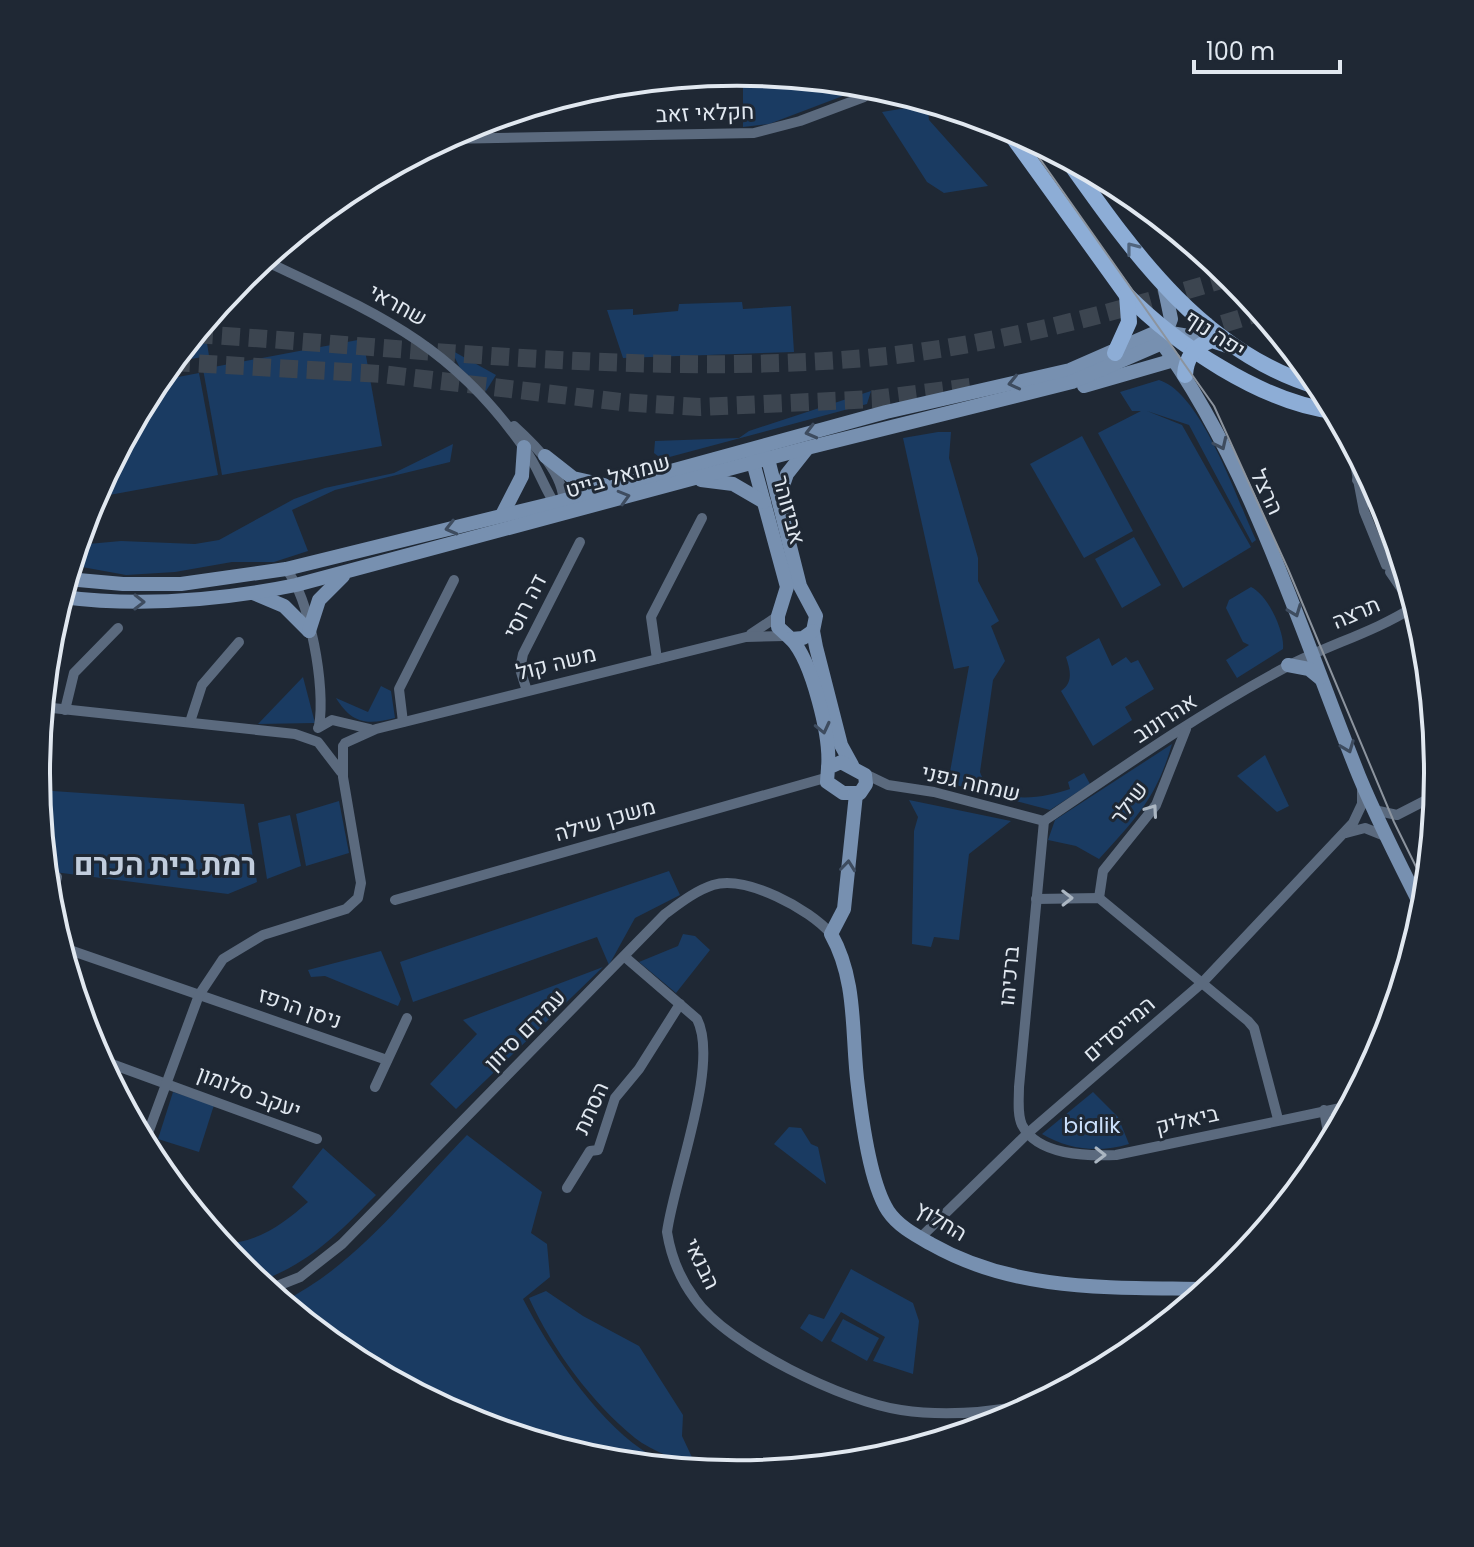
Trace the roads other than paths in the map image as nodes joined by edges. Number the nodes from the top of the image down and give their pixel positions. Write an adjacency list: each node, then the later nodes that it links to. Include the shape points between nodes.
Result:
1 (861, 98): 2 (street, חקלאי זאב, via 754,133)
2 (476, 138)
3 (1021, 148): 7 (main road)
4 (1084, 181): 6 (main road, one-way to 4)
5 (275, 266): 16 (street, שחראי, via 413,334)
6 (1165, 290): 8 (street, via 1171,309); 10 (main road, יפה נוף)
7 (1126, 294): 8 (main road, יפה נוף); 11 (main road, via 1129,322)
8 (1162, 336): 9 (street); 11 (street, שמואל בייט); 12 (main road, יפה נוף); 14 (street, שמואל בייט, via 1104,371)
9 (1212, 340): 10 (main road); 12 (main road)
10 (1239, 349): 13 (main road, יפה נוף)
11 (1115, 353): 20 (street, שמואל בייט, one-way to 20, via 1070,370 886,412)
12 (1186, 361): 14 (street); 15 (main road, יפה נוף, via 1215,362 1284,398); 46 (street, הרצל, one-way to 46)
13 (1299, 379)
14 (1024, 395): 18 (street, שמואל בייט)
15 (1318, 408)
16 (495, 409): 17 (street, שחראי); 19 (street, שחראי)
17 (524, 447): 25 (street, שחראי); 26 (street, via 522,476)
18 (807, 448): 20 (street, שמואל בייט); 24 (street)
19 (545, 456): 23 (street, via 573,478); 25 (street, שחראי)
20 (760, 456): 22 (street, שמואל בייט); 23 (street, שמואל בייט); 24 (street, אביזוהר)
21 (1357, 480): 33 (street, via 1370,531)
22 (685, 481): 24 (street, via 733,484); 25 (street, שמואל בייט, one-way to 22)
23 (612, 486): 25 (street, שמואל בייט)
24 (771, 501): 37 (street, אביזוהר); 38 (street, אביזוהר, via 787,587)
25 (560, 506): 26 (street, שמואל בייט); 30 (street, שמואל בייט)
26 (502, 515): 29 (street, שמואל בייט, one-way to 29)
27 (702, 518): 47 (street, via 651,617)
28 (580, 542): 51 (street, דה רוסי, via 523,654 520,669)
29 (286, 569): 31 (street, שמואל בייט, via 168,584); 34 (street)
30 (346, 574): 34 (street, שמואל בייט); 41 (street, via 319,600)
31 (78, 580)
32 (454, 580): 56 (street, via 402,681)
33 (1397, 581)
34 (296, 585): 35 (street, שמואל בייט); 41 (street)
35 (253, 593): 36 (street, שמואל בייט, one-way to 35, via 171,602); 41 (street, via 284,606)
36 (73, 597)
37 (807, 603): 38 (street, via 797,600); 42 (street, אביזוהר, via 816,616)
38 (780, 611): 43 (street, משה קול); 44 (street, אביזוהר, via 778,627)
39 (1404, 611): 46 (street, תרצה, via 1377,628)
40 (118, 628): 53 (street, via 74,673)
41 (309, 631): 50 (street)
42 (813, 631): 44 (street, via 803,638); 67 (street, אביזוהר, via 841,745)
43 (746, 637): 44 (street, משה קול); 47 (street, משה קול)
44 (788, 637): 64 (street, אביזוהר, one-way to 64, via 806,662 825,736)
45 (239, 642): 54 (street, via 202,685)
46 (1311, 654): 48 (street, אהרונוב); 49 (street, הרצל)
47 (657, 659): 51 (street, משה קול)
48 (1288, 665): 49 (street, via 1309,669); 58 (street, אהרונוב)
49 (1320, 678): 66 (street, הרצל, one-way to 66)
50 (321, 691): 55 (street); 57 (street)
51 (527, 691): 56 (street, משה קול)
52 (53, 708): 53 (street)
53 (65, 710): 54 (street)
54 (190, 722): 60 (street)
55 (339, 722): 57 (street, via 329,720); 59 (street, משה קול); 62 (street, via 347,731)
56 (403, 722): 59 (street, משה קול)
57 (318, 728): 60 (street); 61 (street)
58 (1186, 728): 70 (street, אהרונוב); 74 (street, שילר, one-way to 58, via 1103,871 1156,805)
59 (376, 729): 62 (street, משה קול)
60 (283, 732): 61 (street)
61 (318, 742): 63 (street)
62 (344, 744): 63 (street); 65 (street)
63 (327, 750): 65 (street)
64 (826, 773): 67 (street, via 835,763); 67 (street, via 836,790); 76 (street, משכן שילה)
65 (343, 777): 81 (street, via 361,883 358,898 346,909 263,935 235,950)
66 (1360, 778): 69 (street, הרצל); 72 (street, המייסדים, via 1361,808)
67 (859, 780): 70 (street, שמחה גפני, via 934,792); 77 (street, אביזוהר, one-way to 67, via 844,909)
68 (1423, 801): 69 (street, via 1397,815)
69 (1374, 810): 71 (street, הרצל)
70 (1044, 821): 75 (street, ברכיהו)
71 (1385, 836): 72 (street, via 1360,828); 73 (street, הרצל)
72 (1335, 842): 80 (street, המייסדים)
73 (1414, 892)
74 (1099, 898): 75 (street, one-way to 74); 80 (street)
75 (1036, 899): 93 (street, ברכיהו, via 1019,1096)
76 (395, 900)
77 (831, 934): 79 (street, עמירם סיוון, via 777,897 722,884 693,894 665,914); 96 (street, החלוץ, via 849,970 858,1086 880,1189 887,1210)
78 (73, 951): 81 (street, ניסן הרפז)
79 (625, 957): 82 (street, הבנאי); 97 (street, עמירם סיוון, via 342,1244 300,1277)
80 (1202, 983): 90 (street, via 1254,1028); 93 (street, המייסדים)
81 (199, 995): 84 (street, ניסן הרפז); 86 (street)
82 (680, 1004): 95 (street, הסתת, via 639,1069 625,1081 598,1150 590,1151); 99 (street, הבנאי, via 703,1031 704,1068 667,1232 670,1254 695,1300 714,1320 843,1394 903,1411)
83 (407, 1018): 84 (street)
84 (387, 1060): 87 (street)
85 (115, 1065): 86 (street)
86 (166, 1082): 92 (street); 94 (street, יעקב סלומון)
87 (375, 1087)
88 (1337, 1108): 89 (street, ביאליק)
89 (1324, 1110): 90 (street, ביאליק); 91 (street)
90 (1278, 1119): 93 (street, ביאליק, one-way to 90, via 1052,1148 1116,1155)
91 (1327, 1125)
92 (149, 1129)
93 (1028, 1133): 96 (street, המייסדים)
94 (317, 1139)
95 (567, 1188)
96 (920, 1238): 98 (street, החלוץ, via 1002,1274 1046,1284)
97 (279, 1285)
98 (1192, 1288)
99 (1002, 1407)

